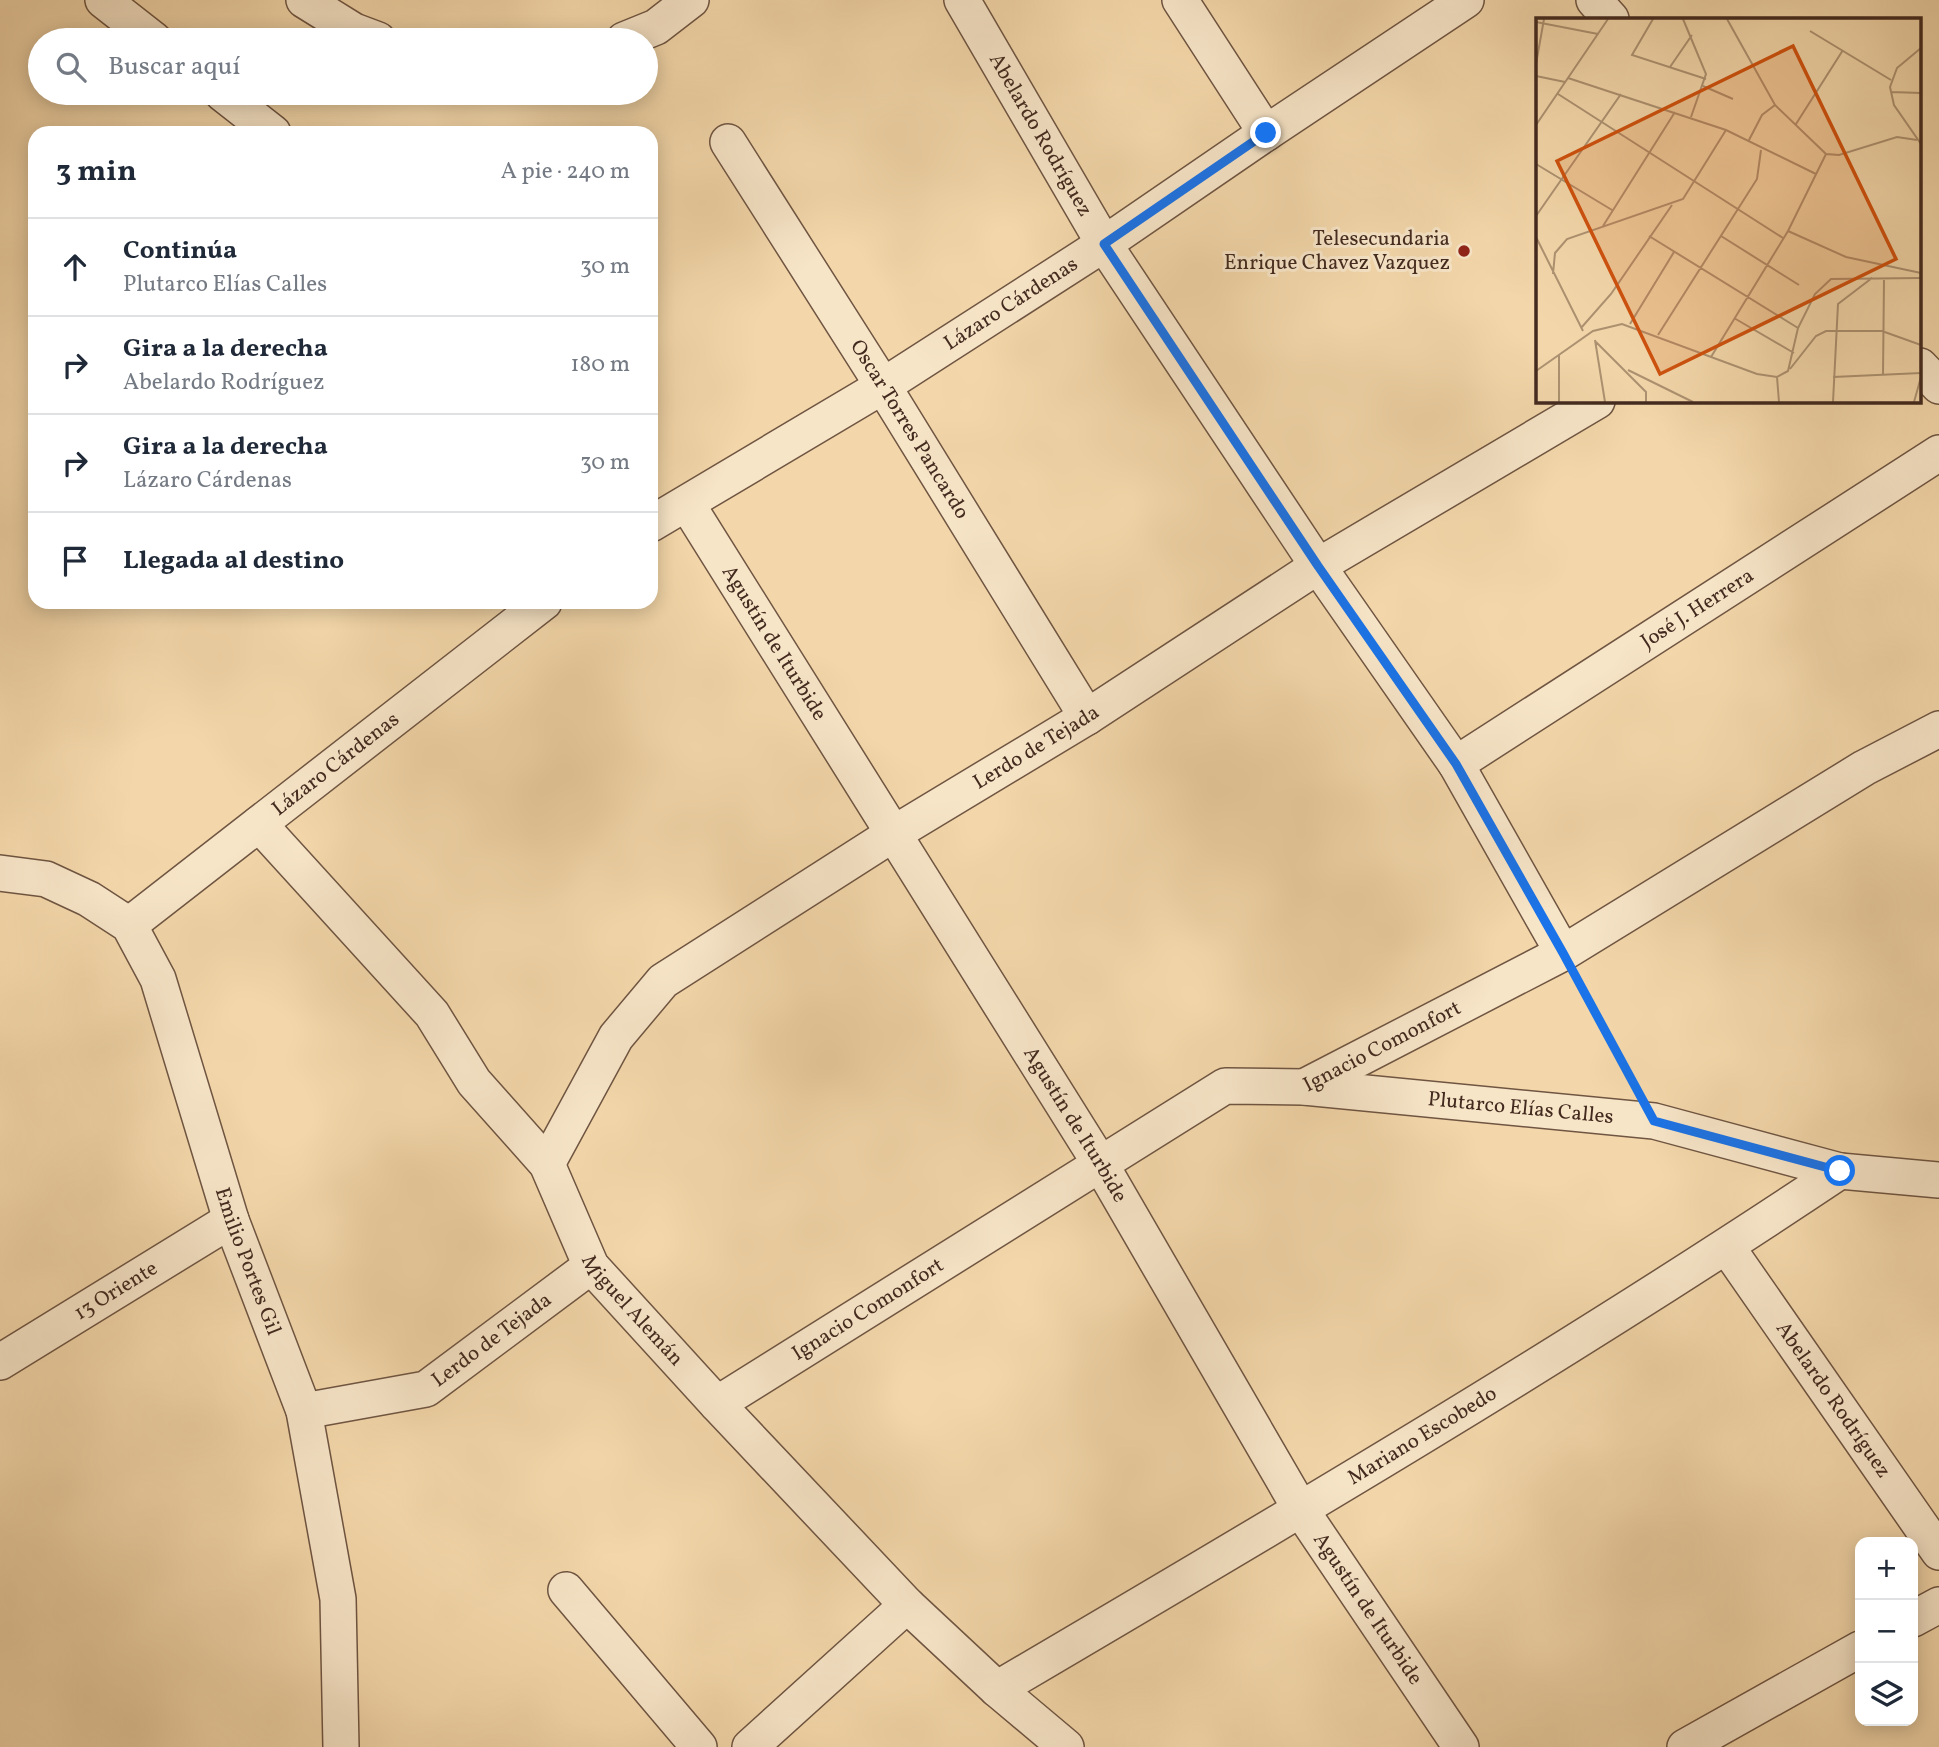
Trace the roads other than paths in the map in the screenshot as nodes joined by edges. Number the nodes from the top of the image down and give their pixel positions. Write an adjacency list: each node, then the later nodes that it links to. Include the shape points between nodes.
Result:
1 (103, 0): 9 (street)
2 (304, 0): 10 (street)
3 (691, 0): 11 (street)
4 (962, 0): 16 (street, Abelardo Rodríguez)
5 (1180, 0): 14 (street)
6 (1466, 0): 14 (street, Lázaro Cárdenas)
7 (1594, 0): 8 (street)
8 (1610, 18)
9 (139, 28)
10 (350, 28)
11 (654, 28)
12 (237, 105): 13 (street)
13 (264, 126)
14 (1266, 133): 16 (street, Lázaro Cárdenas)
15 (728, 142): 18 (street, Oscar Torres Pancardo)
16 (1104, 244): 18 (street, Lázaro Cárdenas); 24 (street, Abelardo Rodríguez)
17 (1922, 368): 19 (street)
18 (883, 386): 22 (street, Lázaro Cárdenas); 26 (street, Oscar Torres Pancardo)
19 (1939, 386)
20 (1595, 402): 24 (street, Lerdo de Tejada)
21 (1939, 453): 28 (street, José J. Herrera)
22 (687, 504): 23 (street, Lázaro Cárdenas); 30 (street, Agustín de Iturbide)
23 (658, 520)
24 (1318, 566): 26 (street, Lerdo de Tejada); 28 (street, Abelardo Rodríguez)
25 (535, 609): 29 (street, Lázaro Cárdenas)
26 (1087, 717): 30 (street, Lerdo de Tejada)
27 (1939, 729): 33 (street, Ignacio Comonfort, via 1864,768)
28 (1456, 764): 33 (street, Abelardo Rodríguez)
29 (259, 824): 32 (street, Lázaro Cárdenas); 35 (street, Miguel Alemán, via 432,1014 474,1082)
30 (893, 834): 35 (street, Lerdo de Tejada, via 663,981 616,1037); 36 (street, Agustín de Iturbide)
31 (0, 873): 32 (street, Emilio Portes Gil, via 46,878)
32 (129, 925): 39 (street, Emilio Portes Gil, via 158,979)
33 (1563, 953): 34 (street, Ignacio Comonfort)
34 (1304, 1087): 36 (street, Ignacio Comonfort, via 1225,1086); 37 (street, Plutarco Elías Calles, via 1654,1121)
35 (547, 1164): 41 (street, Miguel Alemán)
36 (1101, 1165): 43 (street, Ignacio Comonfort); 45 (street, Agustín de Iturbide)
37 (1840, 1171): 38 (street, Plutarco Elías Calles); 40 (street, Mariano Escobedo)
38 (1939, 1181)
39 (231, 1220): 42 (street, 13 Oriente); 44 (street, Emilio Portes Gil)
40 (1727, 1247): 45 (street, Mariano Escobedo); 46 (street, Abelardo Rodríguez)
41 (591, 1266): 43 (street, Miguel Alemán); 44 (street, Lerdo de Tejada, via 426,1389)
42 (0, 1362)
43 (717, 1404): 48 (street, Miguel Alemán)
44 (304, 1411): 53 (street, Emilio Portes Gil, via 338,1599)
45 (1301, 1510): 52 (street, Mariano Escobedo); 57 (street, Agustín de Iturbide)
46 (1939, 1552)
47 (566, 1590): 54 (street)
48 (907, 1605): 52 (street, Miguel Alemán); 55 (street)
49 (1939, 1605): 50 (street)
50 (1918, 1616)
51 (1855, 1652): 58 (street)
52 (997, 1689): 56 (street, Miguel Alemán)
53 (341, 1747)
54 (699, 1747)
55 (750, 1747)
56 (1066, 1747)
57 (1461, 1747)
58 (1685, 1747)

